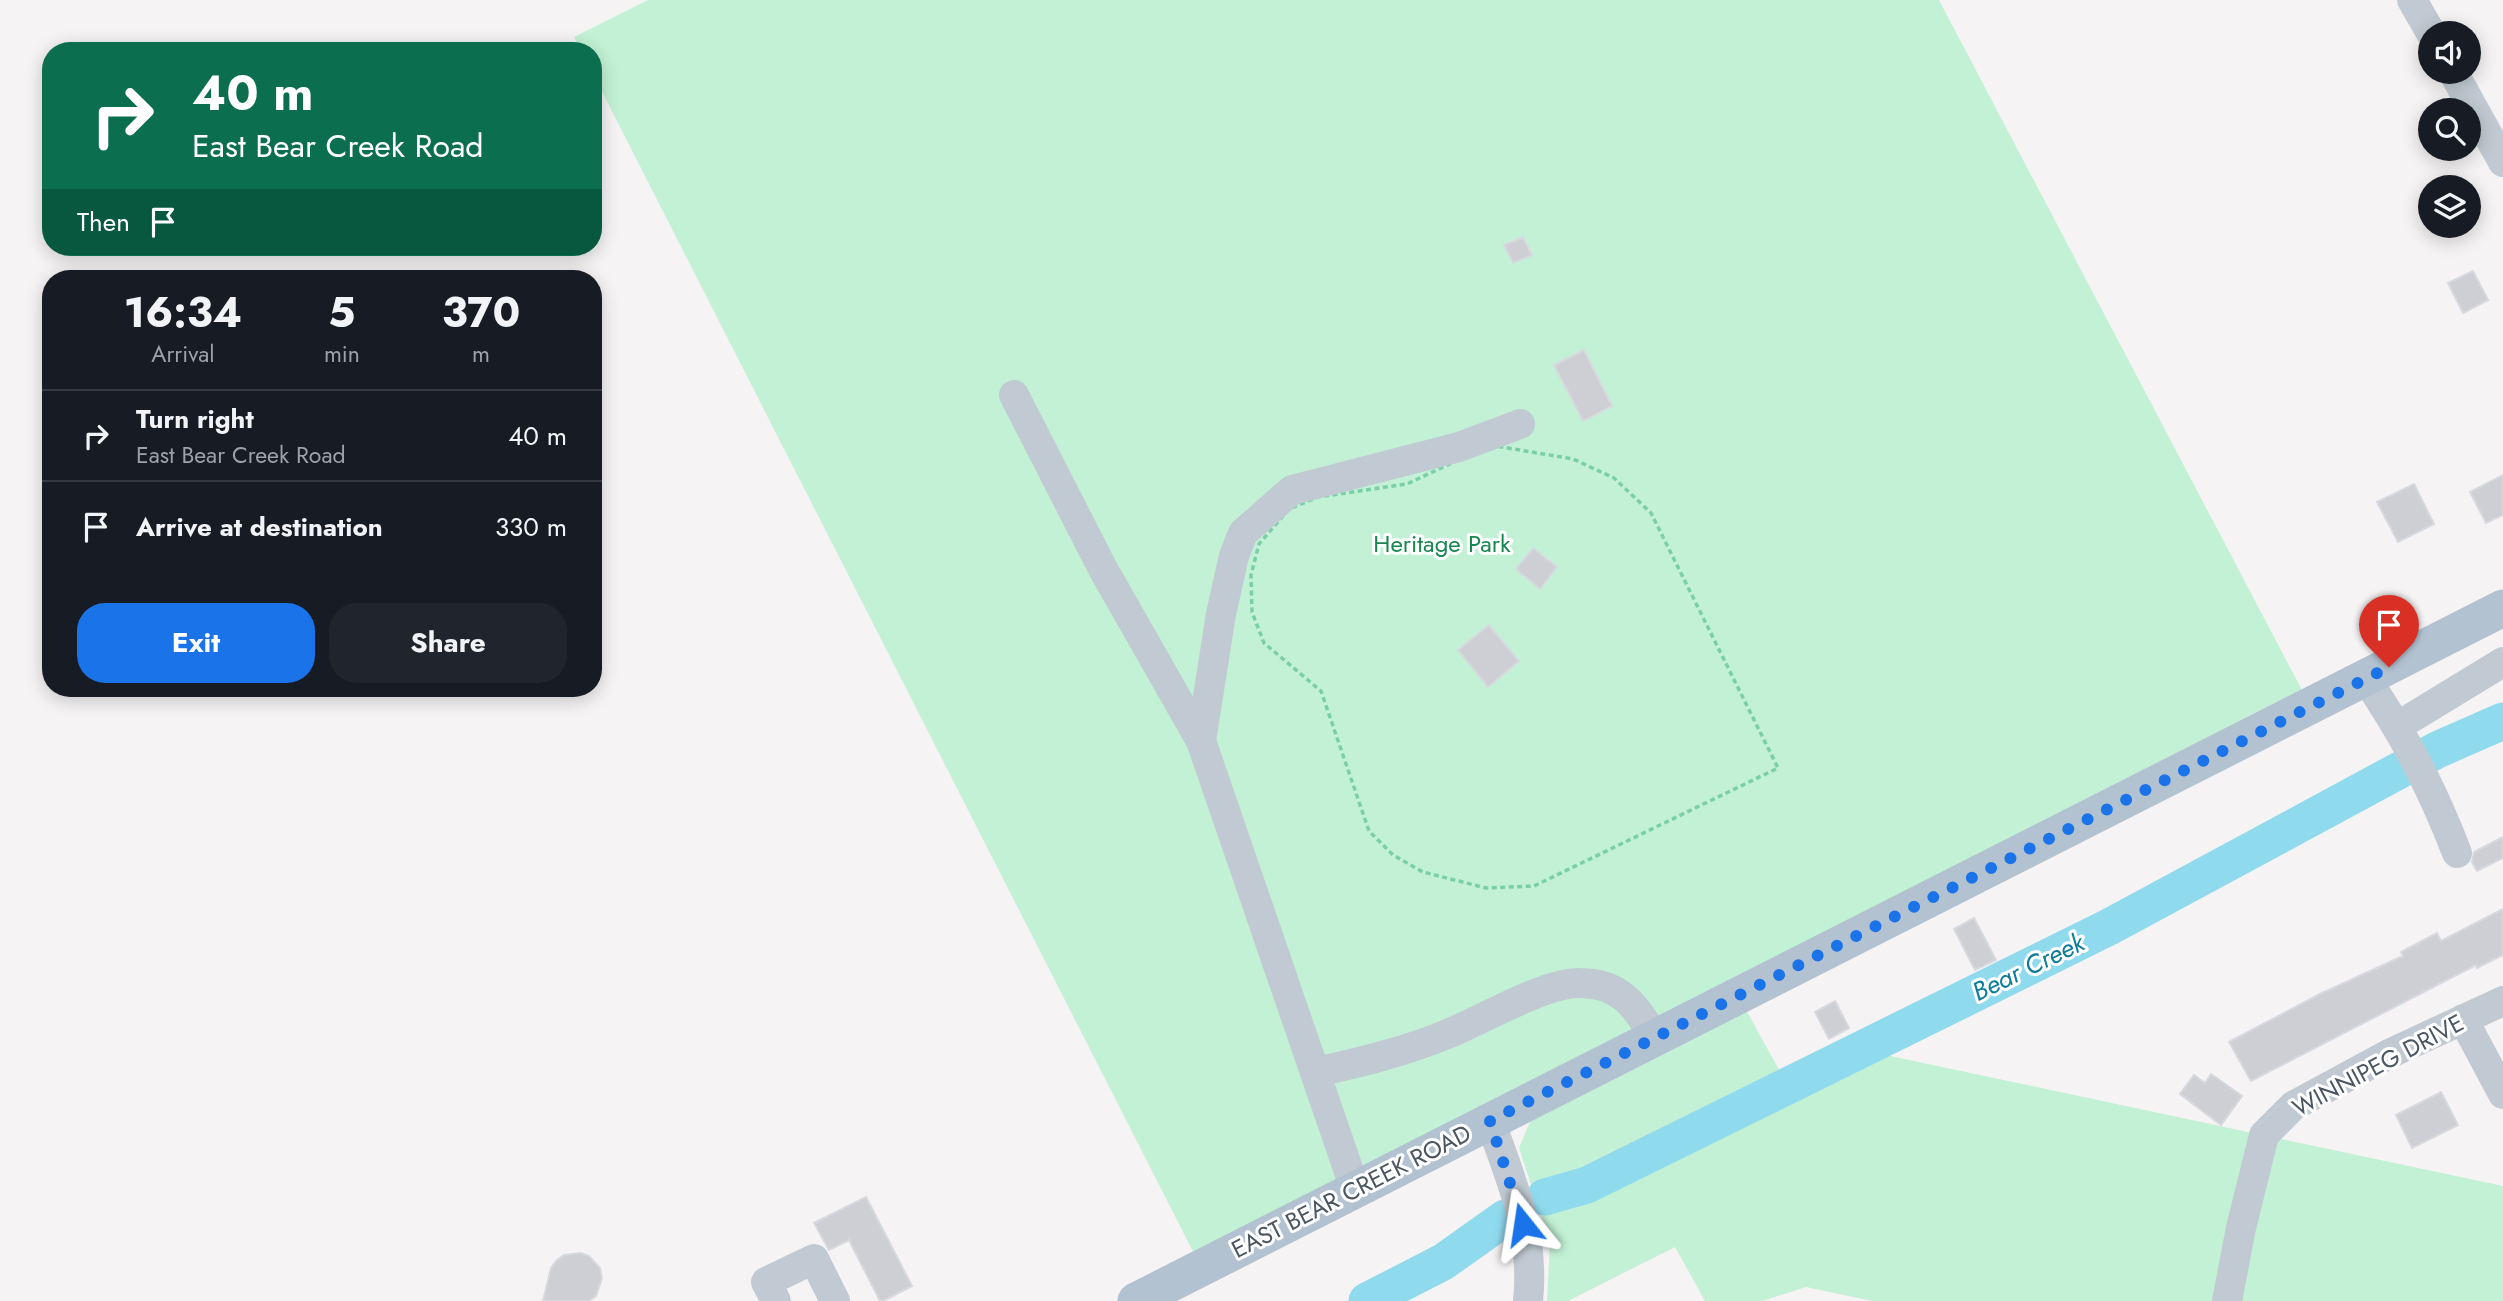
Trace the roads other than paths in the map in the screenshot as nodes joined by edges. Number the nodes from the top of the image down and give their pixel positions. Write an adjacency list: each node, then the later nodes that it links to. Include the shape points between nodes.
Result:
1 (2412, 0): 2 (street)
2 (2424, 21)
3 (2460, 84): 4 (street)
4 (2503, 162)
5 (1014, 395): 11 (street, via 1103,569)
6 (1520, 424): 11 (street, via 1459,447 1292,490 1244,533 1221,614)
7 (2503, 608): 9 (main road, EAST BEAR CREEK ROAD)
8 (2503, 662): 10 (street)
9 (2366, 679): 10 (street); 15 (main road, EAST BEAR CREEK ROAD)
10 (2403, 735): 12 (street)
11 (1201, 741): 16 (street)
12 (2458, 853)
13 (2503, 1001): 14 (street, WINNIPEG DRIVE)
14 (2463, 1019): 17 (street); 24 (street, WINNIPEG DRIVE, via 2293,1106 2264,1135)
15 (1654, 1036): 16 (street, via 1632,1001 1601,986 1572,984 1545,991 1418,1046); 18 (main road, EAST BEAR CREEK ROAD)
16 (1316, 1072): 19 (street)
17 (2503, 1094)
18 (1490, 1121): 19 (main road, EAST BEAR CREEK ROAD); 23 (street, via 1519,1203 1532,1266)
19 (1355, 1189): 22 (main road, EAST BEAR CREEK ROAD)
20 (776, 1301): 21 (street, via 766,1282 814,1259)
21 (835, 1301)
22 (1136, 1301)
23 (1528, 1301)
24 (2227, 1301)

